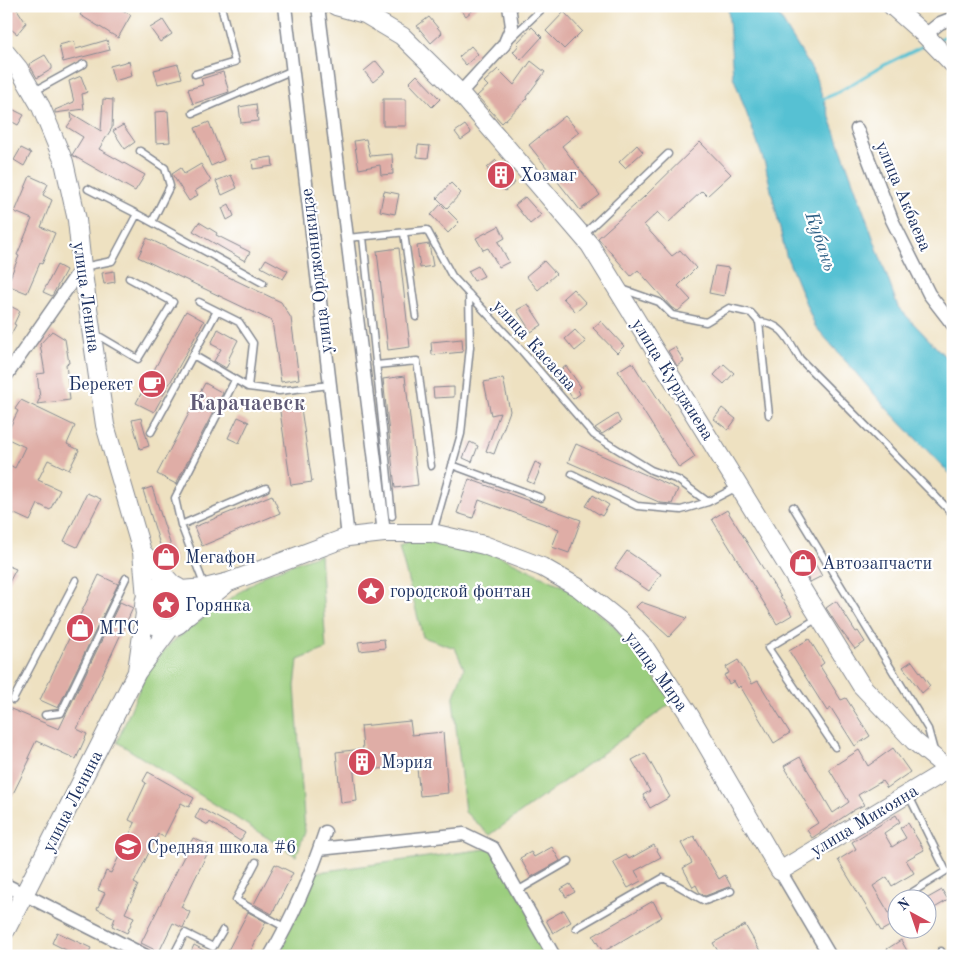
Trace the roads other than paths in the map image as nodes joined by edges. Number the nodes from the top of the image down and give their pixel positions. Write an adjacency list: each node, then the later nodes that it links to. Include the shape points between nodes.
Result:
1 (220, 6): 15 (lane, via 235,62)
2 (285, 6): 14 (street, улица Орджоникидзе)
3 (318, 6): 28 (street, улица Орджоникидзе)
4 (336, 6): 17 (street, улица Курджиева, via 361,13 402,36)
5 (510, 6): 10 (street, via 512,26)
6 (545, 6): 10 (lane)
7 (892, 6): 9 (street)
8 (953, 18): 9 (street)
9 (925, 35): 13 (street)
10 (504, 45): 17 (street)
11 (6, 53): 16 (street, улица Ленина)
12 (84, 64): 16 (lane)
13 (953, 64)
14 (293, 70): 18 (lane); 44 (street, улица Орджоникидзе)
15 (195, 74)
16 (32, 92): 29 (street, улица Ленина, via 64,162)
17 (460, 93): 26 (street, улица Курджиева)
18 (193, 113)
19 (857, 130): 38 (street, улица Акбаева, via 892,220 929,294)
20 (140, 151): 24 (lane, via 165,168 170,186)
21 (668, 154): 26 (lane)
22 (88, 189): 23 (lane)
23 (137, 214): 24 (lane); 29 (lane, via 112,261)
24 (152, 222): 31 (lane)
25 (404, 233): 27 (lane, улица Касаева); 33 (lane, улица Касаева, via 428,230 452,276); 36 (lane)
26 (582, 236): 32 (street, улица Курджиева)
27 (363, 237): 28 (lane, улица Касаева); 41 (lane)
28 (347, 238): 59 (street, улица Орджоникидзе)
29 (82, 267): 39 (street, улица Ленина); 42 (street)
30 (130, 278): 39 (lane, via 173,302 138,359)
31 (263, 283)
32 (616, 287): 37 (lane, via 659,302 672,315 706,322 729,308 751,313); 51 (street, улица Курджиева)
33 (469, 294): 48 (lane, via 470,347 461,434); 54 (lane, улица Касаева, via 594,435 651,470 678,480)
34 (199, 302): 35 (lane)
35 (217, 311): 40 (lane); 45 (lane, via 239,322 253,343)
36 (416, 316)
37 (760, 322): 46 (lane); 56 (lane, via 770,323 783,332 800,359)
38 (953, 325)
39 (91, 331): 62 (street, улица Ленина, via 105,425)
40 (193, 355): 43 (lane); 47 (lane)
41 (376, 365): 49 (lane, via 417,361); 57 (lane)
42 (6, 376)
43 (235, 380): 45 (lane); 58 (lane, via 175,498)
44 (330, 385): 45 (lane, via 279,391); 61 (street, улица Орджоникидзе)
45 (248, 387)
46 (769, 415)
47 (151, 432)
48 (452, 465): 53 (lane); 60 (lane)
49 (431, 466)
50 (572, 474): 54 (lane, via 636,506 681,510)
51 (738, 486): 54 (lane); 70 (street, улица Курджиева)
52 (266, 488): 58 (lane)
53 (541, 498)
54 (708, 502)
55 (793, 507): 76 (lane, via 928,729)
56 (953, 514)
57 (392, 516)
58 (181, 525): 67 (lane)
59 (384, 533): 60 (street, улица Мира); 61 (street, улица Мира)
60 (432, 533): 82 (street, улица Мира, via 484,545 542,567 579,588 620,621 645,648 690,716)
61 (348, 537): 65 (street, улица Мира)
62 (142, 552): 66 (street, улица Ленина); 68 (street, улица Ленина)
63 (126, 578): 74 (lane, via 61,713)
64 (76, 580): 73 (lane)
65 (230, 582): 67 (street, улица Мира); 69 (street, улица Мира)
66 (177, 587): 67 (street, улица Мира); 68 (street, via 158,586 150,591); 69 (street, via 186,596)
67 (205, 588)
68 (145, 605): 71 (street, via 149,621 155,626); 72 (street, улица Ленина)
69 (186, 616): 71 (street, via 178,626)
70 (819, 618): 75 (lane, via 768,648); 76 (street, улица Курджиева, via 861,685 914,742)
71 (170, 628): 72 (street, улица Ленина)
72 (137, 672): 87 (street, улица Ленина)
73 (13, 700)
74 (45, 715)
75 (834, 747)
76 (946, 767): 77 (street, улица Микояна)
77 (908, 794): 82 (street, улица Микояна); 84 (lane, via 946,871)
78 (325, 832): 79 (street)
79 (319, 849): 85 (street, via 464,834 493,848); 88 (street)
80 (569, 861): 85 (lane)
81 (256, 862): 88 (lane, via 236,900)
82 (780, 871): 96 (street, улица Мира)
83 (6, 885): 87 (street)
84 (916, 890)
85 (517, 891): 95 (street)
86 (731, 891): 89 (lane, via 705,901 663,878)
87 (24, 894): 90 (street, улица Ленина); 92 (street)
88 (286, 928): 94 (street)
89 (576, 928)
90 (6, 930)
91 (223, 930): 93 (lane, via 213,947 185,933)
92 (146, 956)
93 (173, 956)
94 (270, 956)
95 (554, 956)
96 (830, 956)

